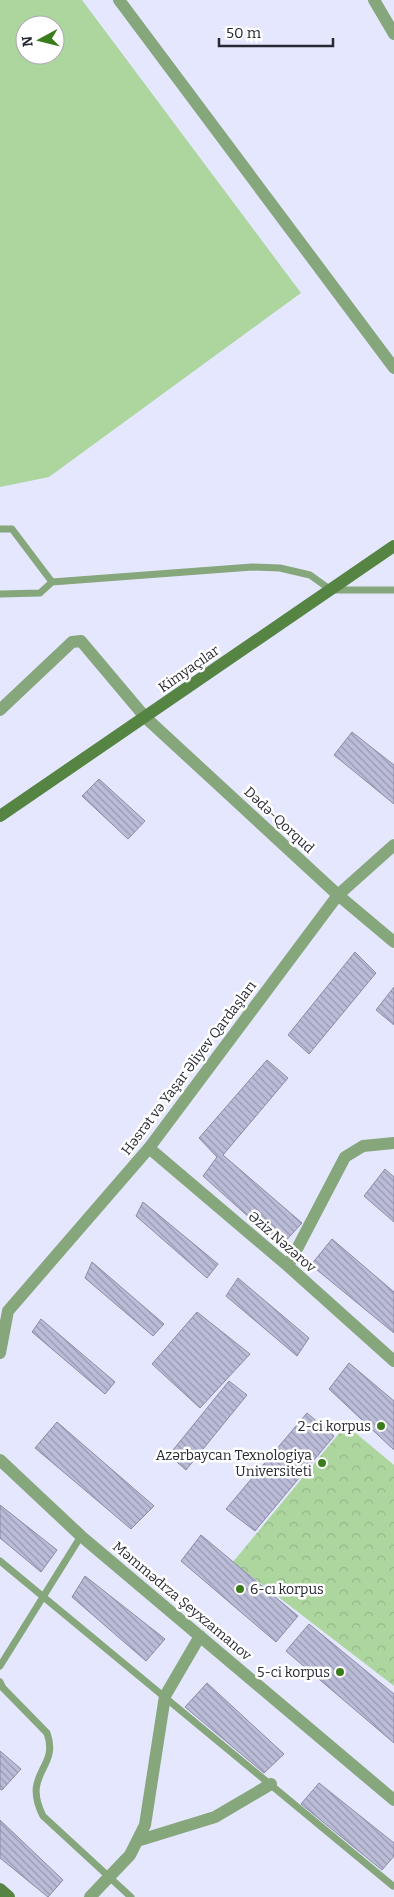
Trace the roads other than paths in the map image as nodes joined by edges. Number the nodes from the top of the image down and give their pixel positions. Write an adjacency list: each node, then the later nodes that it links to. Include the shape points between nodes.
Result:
1 (119, 0): 4 (street)
2 (374, 0): 3 (street)
3 (394, 34)
4 (394, 368)
5 (0, 529): 7 (lane, via 12,528)
6 (394, 546): 8 (street, Kimyaçılar)
7 (52, 582): 8 (lane, via 252,567 280,568 310,575); 10 (lane, via 40,593)
8 (331, 590): 9 (lane); 12 (street, Kimyaçılar)
9 (394, 590)
10 (0, 594)
11 (0, 710): 12 (street, Dədə-Qorqud, via 72,642 81,641)
12 (145, 717): 13 (street, Kimyaçılar); 15 (street, Dədə-Qorqud)
13 (0, 816)
14 (394, 845): 15 (street, Həsrət və Yaşar Əliyev Qardaşları)
15 (338, 896): 16 (street, Dədə-Qorqud); 18 (street, Həsrət və Yaşar Əliyev Qardaşları)
16 (392, 937)
17 (394, 1143): 19 (street, via 363,1146 345,1158)
18 (149, 1148): 19 (street, Əziz Nəzərov); 20 (street, Həsrət və Yaşar Əliyev Qardaşları, via 8,1312)
19 (288, 1266): 21 (street, Əziz Nəzərov)
20 (0, 1353)
21 (394, 1362)
22 (0, 1460): 23 (street, Məmmədrza Şeyxzamanov)
23 (81, 1536): 25 (lane); 26 (street, Məmmədrza Şeyxzamanov)
24 (0, 1561): 25 (lane)
25 (44, 1596): 27 (lane); 29 (lane)
26 (200, 1636): 29 (street); 31 (street, Məmmədrza Şeyxzamanov)
27 (0, 1666)
28 (0, 1682): 33 (lane, via 2,1688 47,1733 50,1742 50,1755 35,1784 36,1802 43,1816)
29 (165, 1696): 30 (lane); 32 (street, via 145,1825)
30 (271, 1784): 32 (street, via 215,1817); 34 (lane)
31 (394, 1800)
32 (137, 1841): 33 (street, via 130,1856)
33 (108, 1878): 37 (street); 38 (lane)
34 (394, 1886)
35 (0, 1889): 36 (street)
36 (9, 1897)
37 (90, 1897)
38 (131, 1897)

